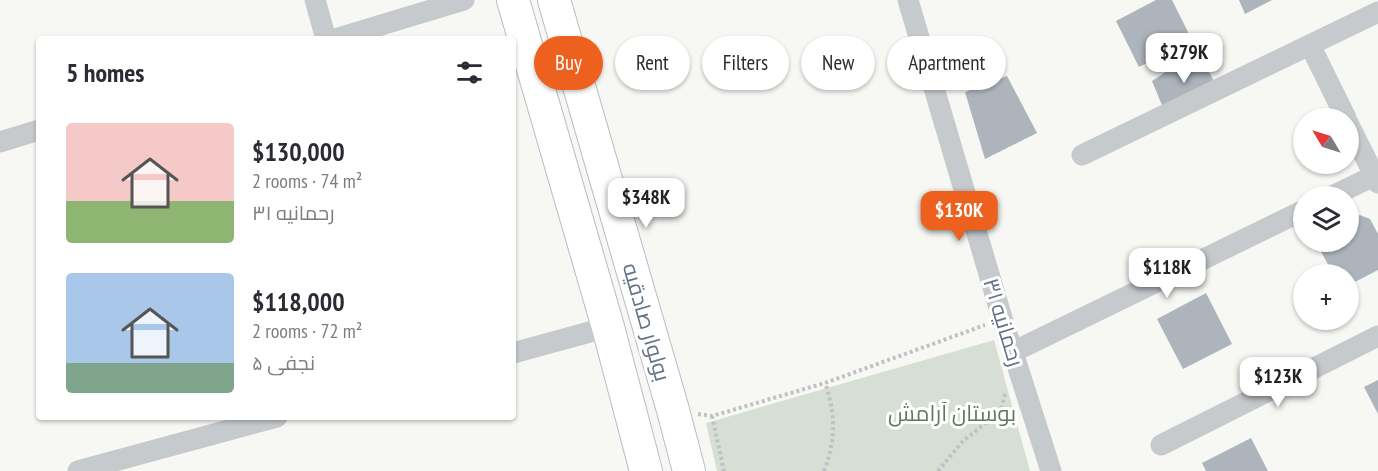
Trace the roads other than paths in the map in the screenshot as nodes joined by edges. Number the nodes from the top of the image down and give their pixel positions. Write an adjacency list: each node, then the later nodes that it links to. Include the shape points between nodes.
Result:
1 (315, 0): 7 (street)
2 (464, 0): 8 (street)
3 (513, 0): 18 (main road, بولوار صادقیه)
4 (554, 0): 26 (main road, بولوار صادقیه)
5 (908, 0): 21 (street, رحمانیه ۳۱)
6 (1378, 12): 9 (street)
7 (325, 36)
8 (345, 36)
9 (1310, 45): 10 (street); 14 (street)
10 (1341, 108)
11 (36, 131): 12 (street)
12 (0, 142)
13 (1359, 143): 15 (street)
14 (1082, 155)
15 (1377, 177): 16 (street)
16 (1356, 186)
17 (1293, 215): 21 (street)
18 (608, 327): 20 (street); 25 (main road, بولوار صادقیه)
19 (1378, 336): 23 (street)
20 (516, 352)
21 (1013, 352): 27 (street, رحمانیه ۳۱)
22 (266, 420): 24 (street)
23 (1161, 445)
24 (78, 471)
25 (645, 471)
26 (689, 471)
27 (1051, 471)

